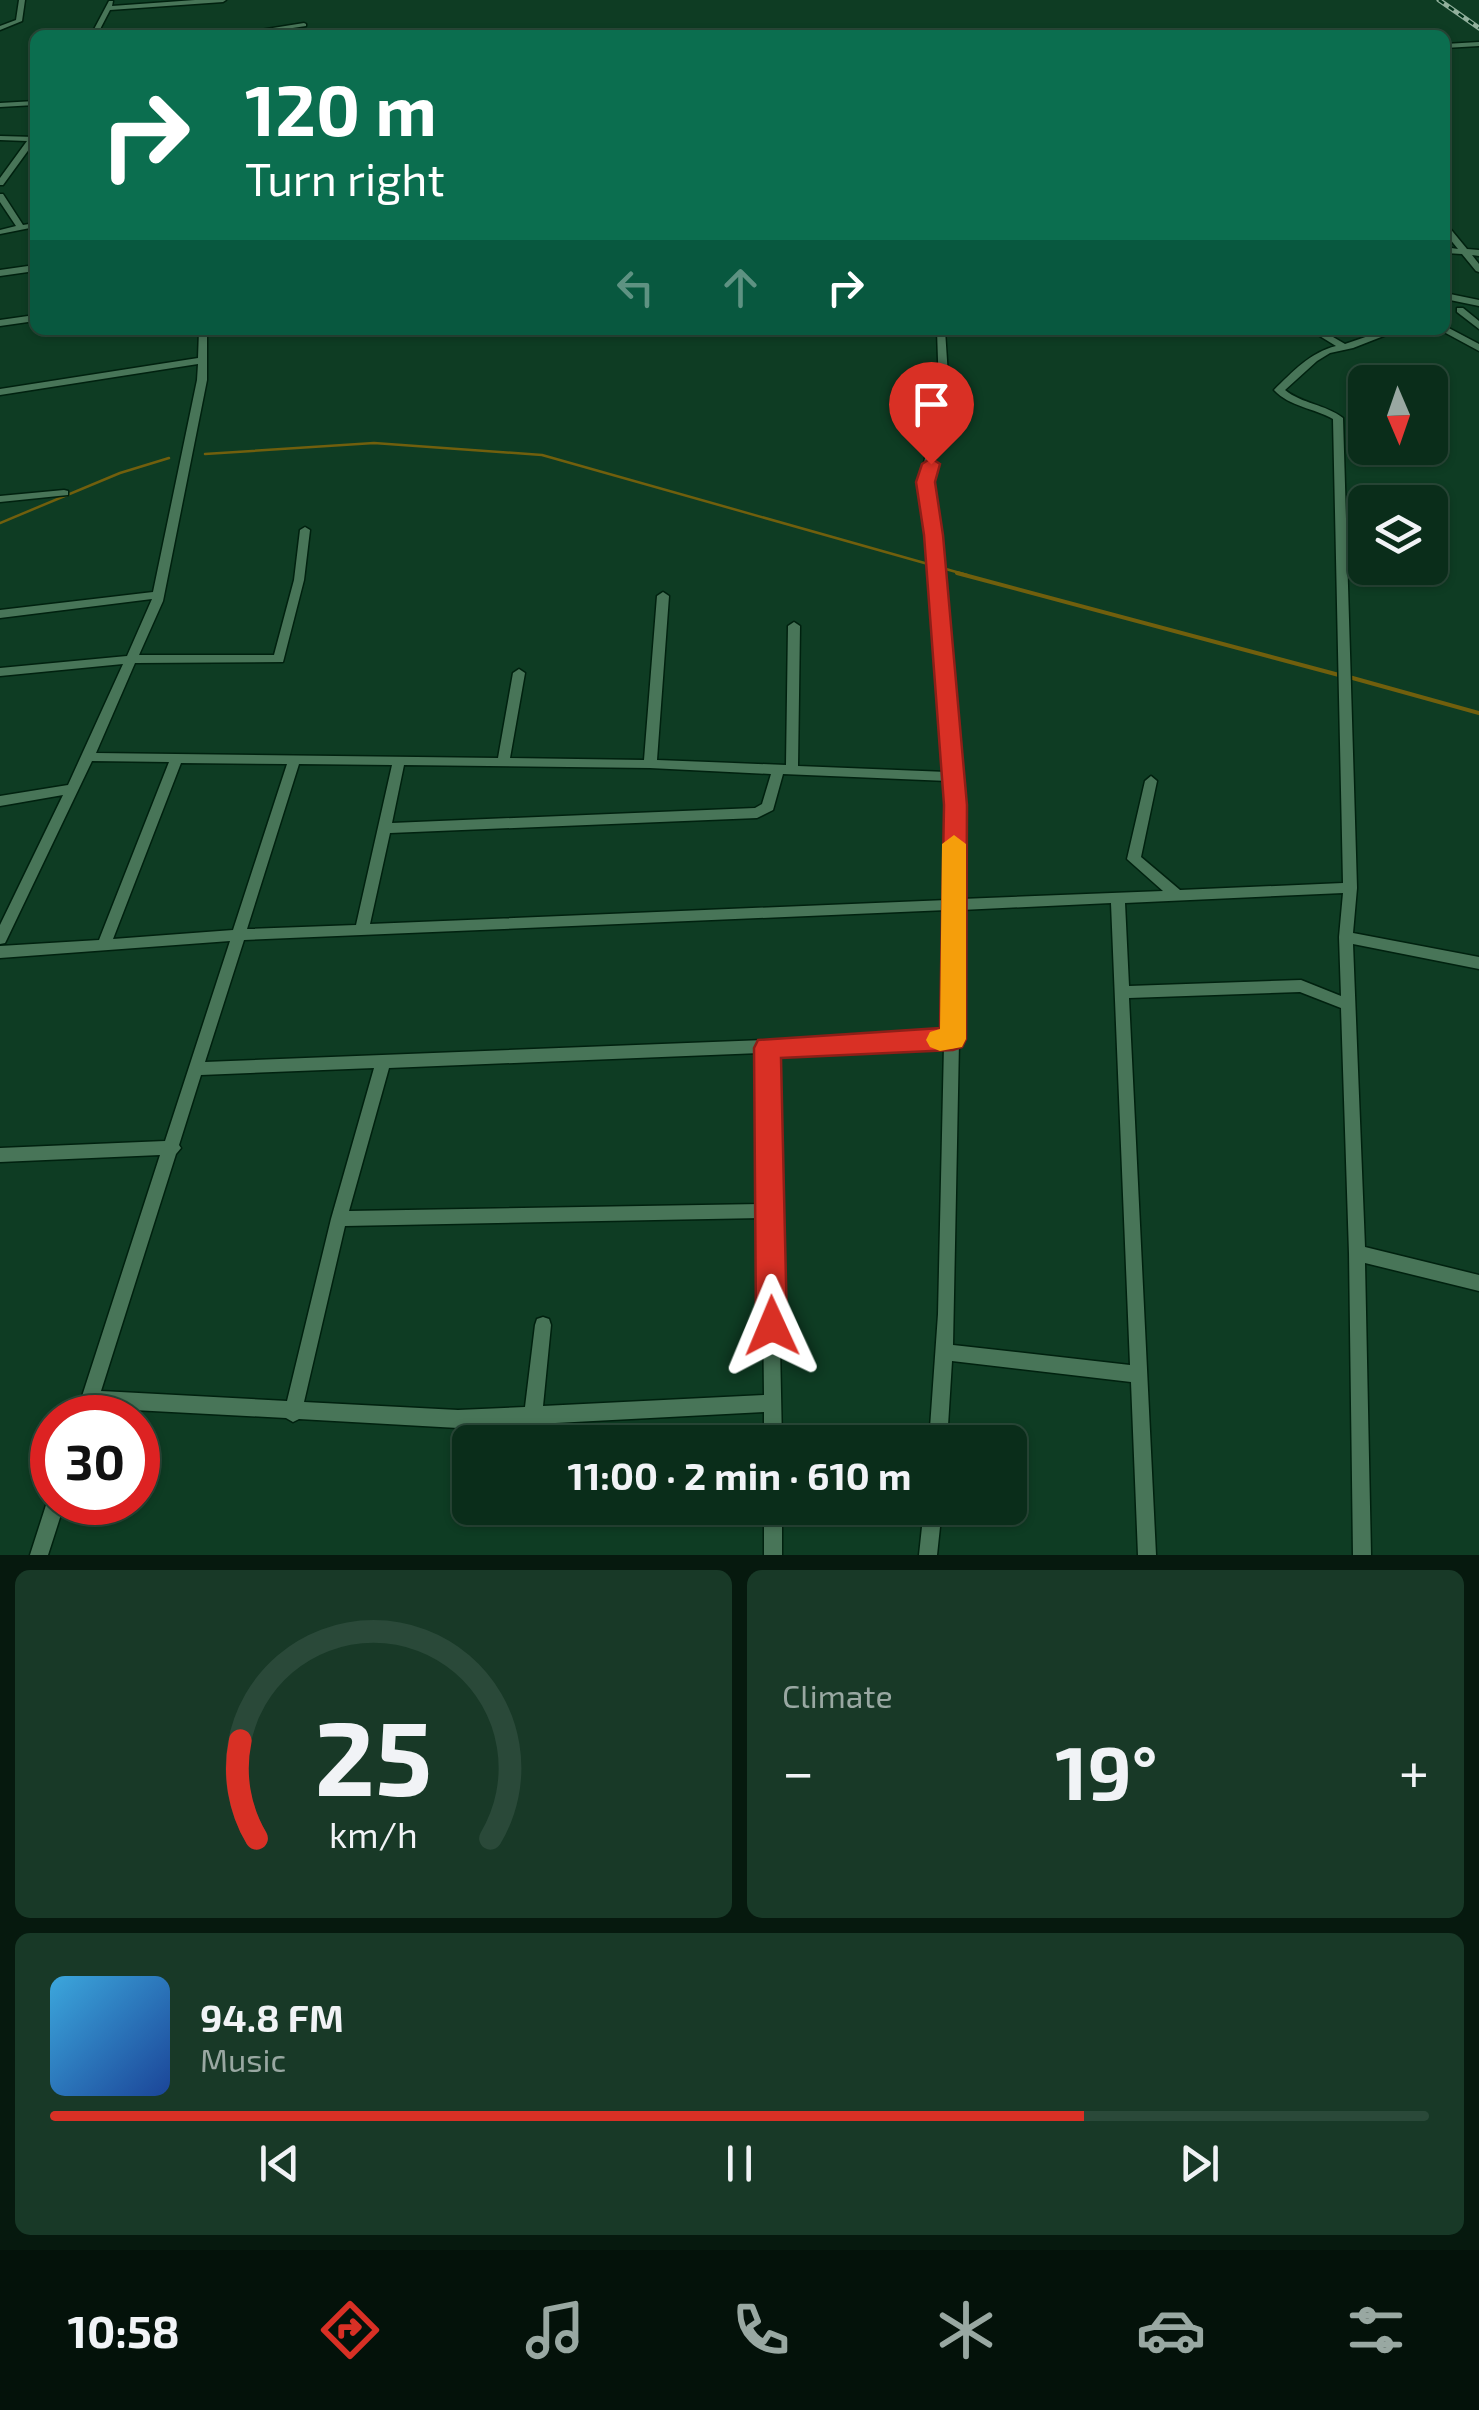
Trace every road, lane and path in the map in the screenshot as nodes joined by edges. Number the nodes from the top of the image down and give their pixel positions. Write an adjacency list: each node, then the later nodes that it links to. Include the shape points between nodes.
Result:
1 (22, 0): 6 (street, via 19,22)
2 (112, 0): 4 (street)
3 (224, 0): 4 (street)
4 (107, 8): 7 (street)
5 (304, 24): 8 (street)
6 (0, 28)
7 (96, 30)
8 (265, 30)
9 (1479, 44): 10 (street)
10 (1450, 46)
11 (30, 103): 12 (street)
12 (0, 104)
13 (0, 138): 14 (street)
14 (30, 139)
15 (30, 144): 16 (street)
16 (0, 183)
17 (0, 196): 19 (street)
18 (30, 226): 19 (street)
19 (21, 228): 20 (street)
20 (0, 232)
21 (1450, 233): 23 (street)
22 (1450, 251): 23 (street)
23 (1468, 253): 24 (street); 26 (street)
24 (1479, 253)
25 (30, 269): 27 (street)
26 (1479, 269)
27 (0, 273)
28 (1450, 297): 29 (street)
29 (1479, 302)
30 (1460, 310): 33 (street)
31 (30, 319): 32 (street)
32 (0, 324)
33 (1479, 326)
34 (1450, 332): 40 (street)
35 (202, 335): 41 (street)
36 (941, 335): 60 (street, via 944,391 925,482)
37 (1322, 335): 39 (street)
38 (1376, 335): 39 (street)
39 (1350, 346): 65 (street, via 1314,359 1280,390 1289,400 1326,408 1338,418)
40 (1479, 348)
41 (203, 360): 42 (street); 46 (street)
42 (0, 392)
43 (64, 493): 44 (street)
44 (0, 499)
45 (306, 530): 50 (street, via 279,659)
46 (158, 595): 48 (street); 50 (street)
47 (662, 596): 58 (street)
48 (0, 614)
49 (794, 626): 59 (street)
50 (133, 659): 51 (street); 53 (street)
51 (0, 672)
52 (519, 674): 57 (street)
53 (88, 756): 54 (street); 62 (street)
54 (177, 758): 55 (street); 73 (street)
55 (294, 761): 56 (street); 70 (street)
56 (400, 762): 57 (street); 64 (street)
57 (503, 763): 58 (street)
58 (650, 764): 59 (street)
59 (785, 770): 60 (street); 64 (street, via 768,807 757,813)
60 (954, 777): 68 (street)
61 (1151, 781): 66 (street, via 1134,858)
62 (72, 789): 63 (street); 72 (street)
63 (0, 801)
64 (386, 828): 69 (street)
65 (1350, 888): 66 (street); 71 (street)
66 (1178, 896): 67 (street)
67 (1118, 900): 68 (street); 76 (street)
68 (952, 906): 69 (street); 78 (street)
69 (362, 929): 70 (street)
70 (240, 934): 73 (street); 81 (street)
71 (1346, 937): 75 (street); 77 (street)
72 (0, 939)
73 (104, 944): 74 (street)
74 (0, 952)
75 (1479, 962)
76 (1123, 992): 77 (street, via 1302,986); 90 (street)
77 (1349, 1005): 86 (street)
78 (953, 1039): 79 (street); 89 (street)
79 (767, 1048): 80 (street); 84 (street)
80 (383, 1061): 81 (street); 85 (street)
81 (196, 1069): 82 (street)
82 (173, 1148): 83 (street); 91 (street)
83 (0, 1155)
84 (770, 1211): 85 (street); 92 (street)
85 (339, 1219): 94 (street)
86 (1358, 1253): 87 (street); 105 (street)
87 (1479, 1283)
88 (543, 1324): 95 (street)
89 (943, 1352): 90 (street); 97 (street)
90 (1138, 1374): 104 (street)
91 (91, 1395)
92 (773, 1403): 95 (street); 96 (street)
93 (160, 1410): 94 (street)
94 (293, 1413): 95 (street)
95 (533, 1416)
96 (773, 1425)
97 (939, 1425)
98 (49, 1525): 101 (street)
99 (773, 1525): 102 (street)
100 (931, 1525): 103 (street)
101 (39, 1555)
102 (773, 1555)
103 (928, 1555)
104 (1146, 1555)
105 (1362, 1555)

